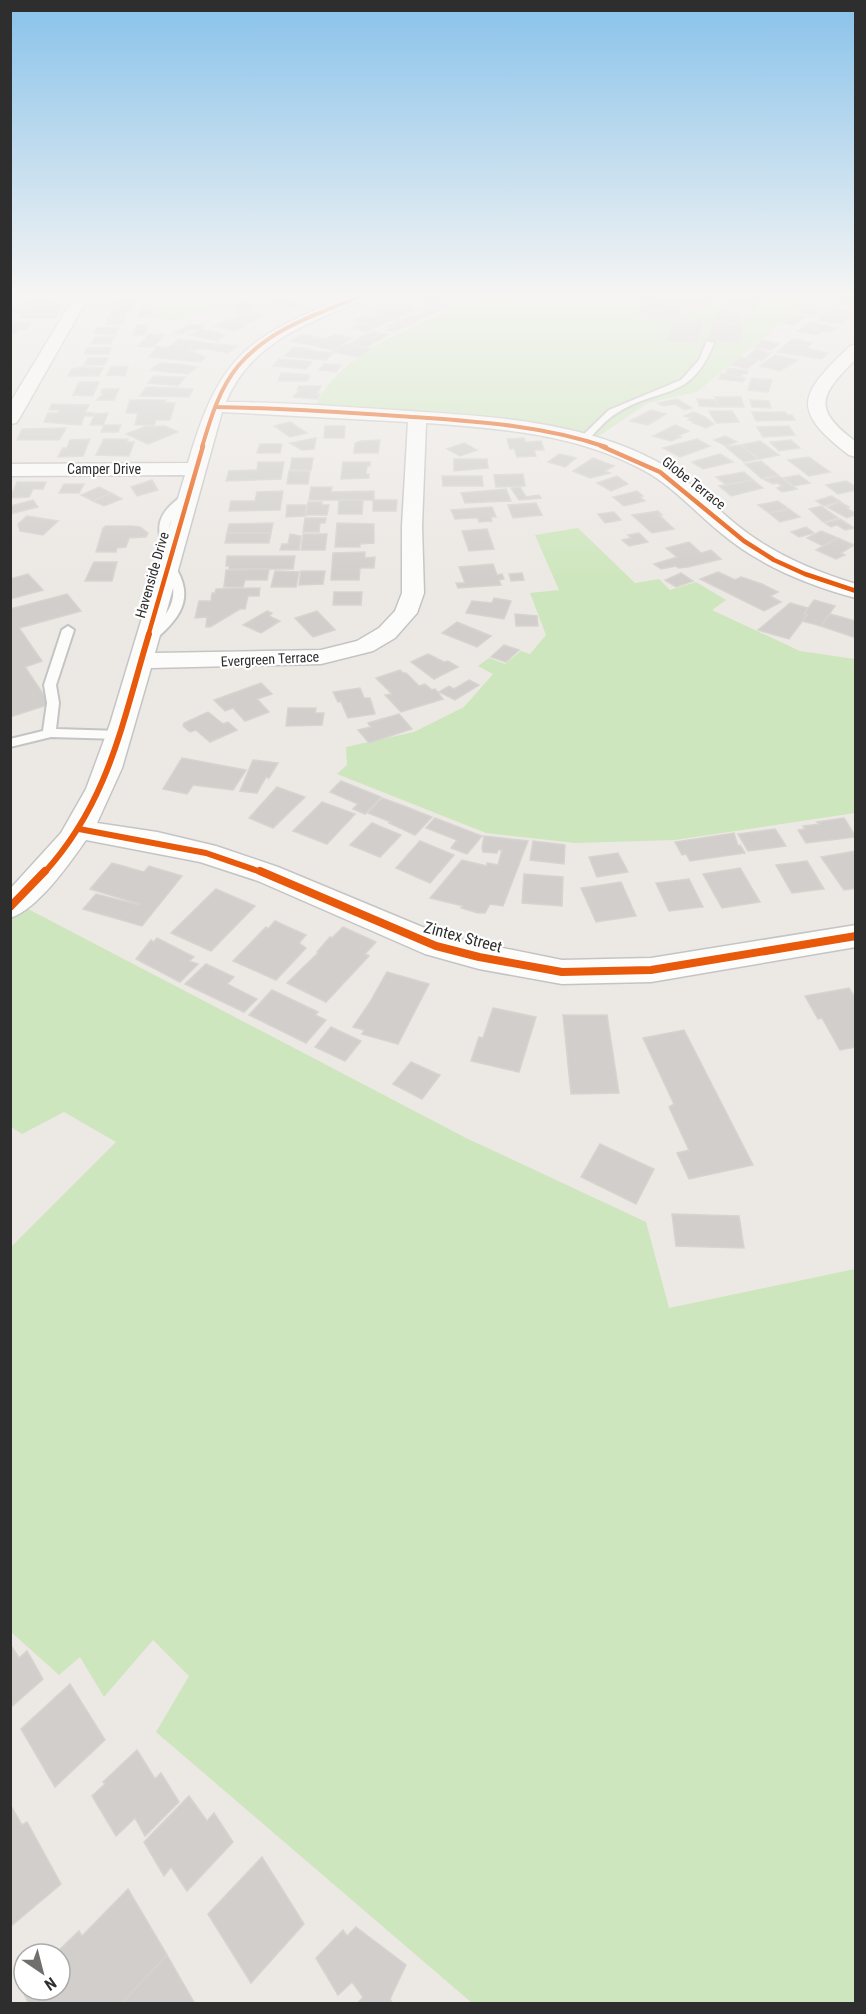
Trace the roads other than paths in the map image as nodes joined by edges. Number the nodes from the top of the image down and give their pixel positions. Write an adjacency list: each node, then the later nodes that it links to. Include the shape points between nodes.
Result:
1 (28, 390): 7 (street)
2 (225, 390): 5 (street, Havenside Drive)
3 (665, 390): 8 (lane, via 615,410)
4 (817, 390): 9 (street, via 814,404 817,414 830,432)
5 (216, 407): 6 (street, Globe Terrace); 10 (street, Havenside Drive)
6 (417, 418): 8 (street, Globe Terrace, via 528,427); 14 (street, Evergreen Terrace, via 413,593 406,613 387,633 364,646 321,657)
7 (10, 419)
8 (583, 440): 12 (street, Globe Terrace, via 667,476 729,530 769,558)
9 (855, 452)
10 (197, 469): 11 (street, Camper Drive); 14 (street, Havenside Drive)
11 (10, 470)
12 (855, 591)
13 (68, 630): 15 (lane, via 50,685 53,703)
14 (141, 661): 16 (street, Havenside Drive)
15 (49, 733): 16 (lane); 17 (lane)
16 (120, 735): 18 (street, Havenside Drive)
17 (10, 743)
18 (79, 829): 19 (street, Havenside Drive); 20 (street, Zintex Street, via 206,853 268,874 436,946 562,972 651,970)
19 (10, 907)
20 (855, 936)

